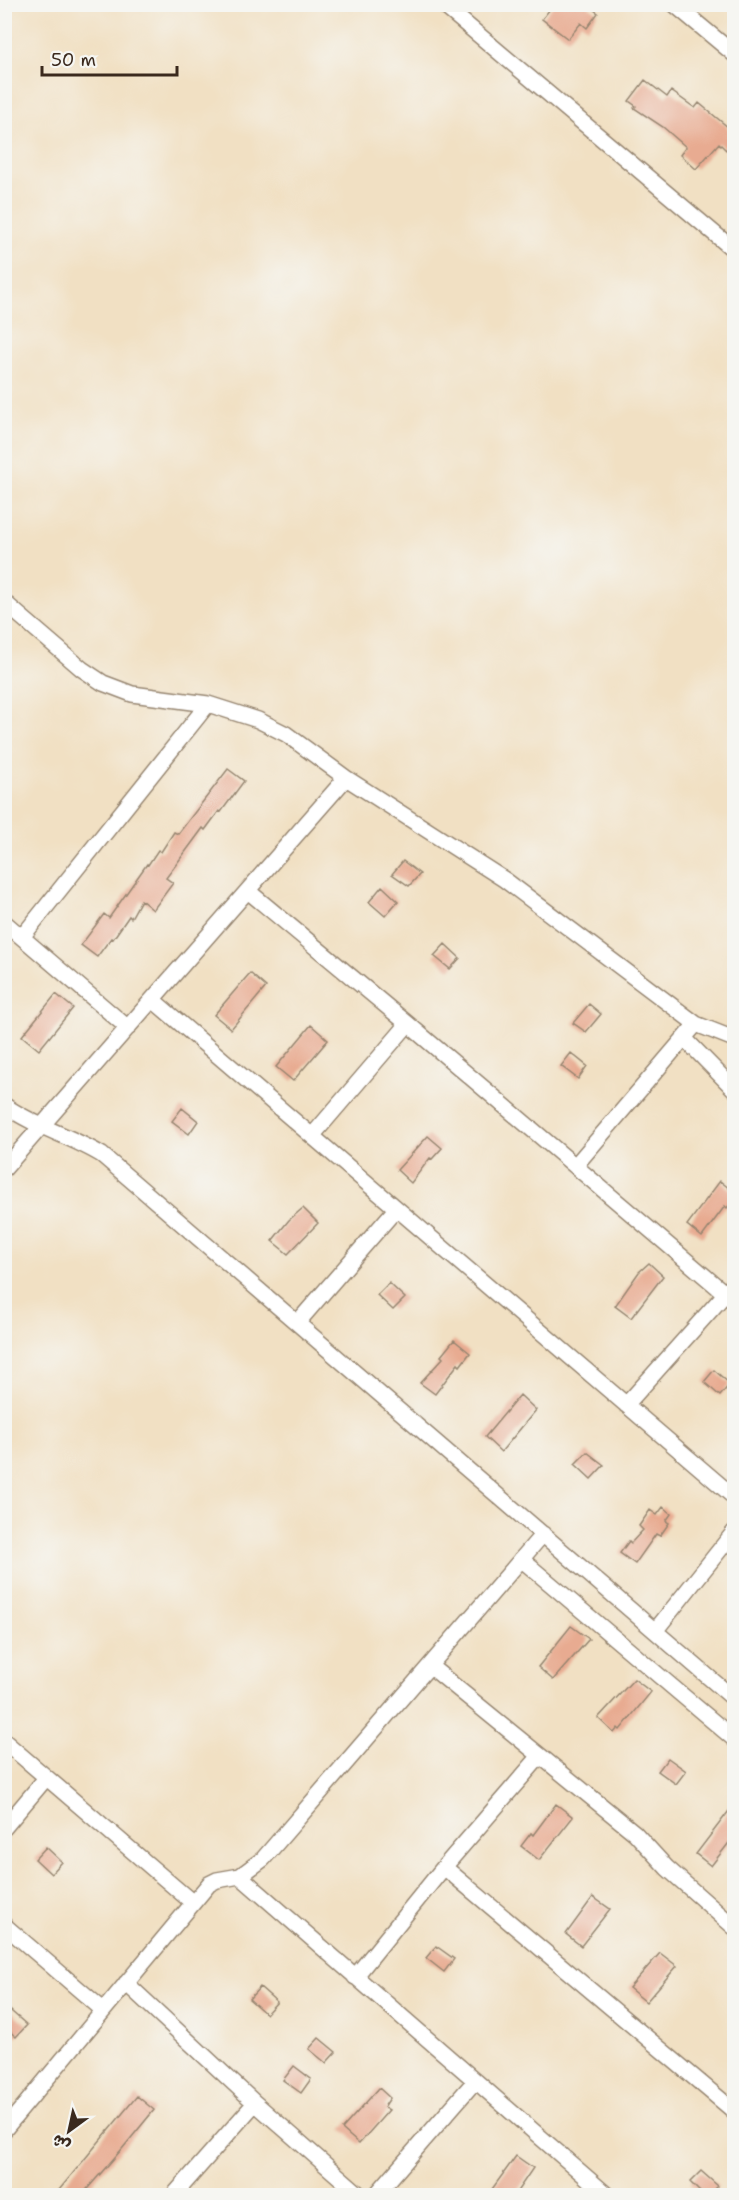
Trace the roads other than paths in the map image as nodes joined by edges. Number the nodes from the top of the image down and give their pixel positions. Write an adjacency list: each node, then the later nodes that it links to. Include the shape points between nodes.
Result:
1 (442, 4): 4 (street)
2 (674, 4): 3 (street)
3 (735, 54)
4 (735, 250)
5 (4, 602): 6 (street, via 104,683 132,694)
6 (208, 704): 7 (street, via 258,720 286,734); 10 (street)
7 (346, 778): 8 (street); 13 (street, via 506,880)
8 (248, 891): 11 (street); 12 (street)
9 (4, 922): 10 (street)
10 (22, 937): 14 (street)
11 (153, 1000): 14 (street); 20 (street)
12 (408, 1023): 20 (street); 21 (street)
13 (696, 1024): 15 (street); 16 (street)
14 (128, 1028): 19 (street)
15 (684, 1040): 17 (street); 21 (street)
16 (735, 1040)
17 (735, 1089)
18 (4, 1105): 19 (street)
19 (43, 1126): 22 (street); 25 (street, via 102,1155)
20 (312, 1136): 23 (street)
21 (575, 1166): 24 (street)
22 (4, 1169)
23 (396, 1209): 25 (street); 26 (street)
24 (732, 1293): 26 (street)
25 (298, 1322): 29 (street)
26 (626, 1405): 27 (street)
27 (735, 1497)
28 (735, 1532): 31 (street)
29 (543, 1534): 30 (street); 31 (street)
30 (521, 1559): 32 (street); 34 (street)
31 (655, 1631): 33 (street)
32 (430, 1666): 36 (street); 40 (street, via 296,1824 263,1859)
33 (735, 1699)
34 (735, 1739)
35 (4, 1741): 37 (street)
36 (540, 1756): 39 (street); 42 (street, via 635,1833 667,1868)
37 (46, 1778): 38 (street); 41 (street)
38 (4, 1828)
39 (444, 1867): 44 (street); 49 (street)
40 (240, 1876): 41 (street, via 209,1884); 44 (street)
41 (193, 1903): 45 (street)
42 (732, 1919)
43 (4, 1925): 46 (street)
44 (355, 1977): 47 (street)
45 (126, 1983): 46 (street); 48 (street)
46 (104, 2010): 50 (street)
47 (475, 2081): 53 (street); 54 (street)
48 (255, 2103): 51 (street); 52 (street)
49 (735, 2111)
50 (7, 2122)
51 (173, 2196)
52 (361, 2196)
53 (375, 2196)
54 (608, 2196)

